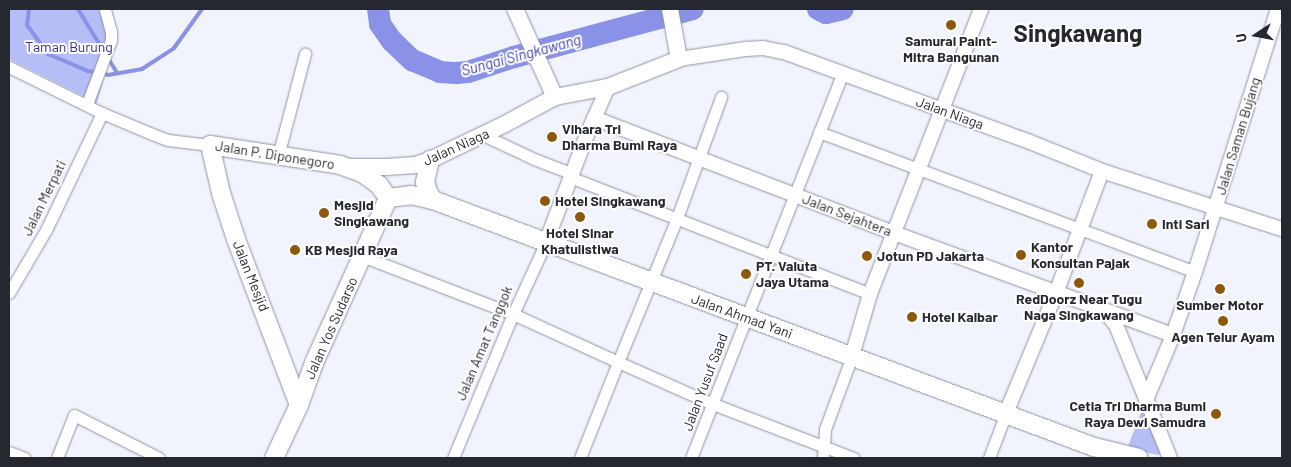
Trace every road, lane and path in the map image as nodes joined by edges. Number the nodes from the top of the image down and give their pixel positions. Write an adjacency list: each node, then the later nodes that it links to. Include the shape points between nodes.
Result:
1 (105, 9): 13 (street, via 111,32 106,55)
2 (515, 9): 11 (main road)
3 (670, 9): 7 (main road)
4 (981, 9): 14 (street)
5 (1278, 9): 30 (street, Jalan Saman Bujang)
6 (305, 54): 20 (street)
7 (679, 59): 9 (street, Jalan Niaga, via 763,48 784,52); 10 (main road, Jalan Niaga)
8 (9, 67): 13 (street)
9 (842, 74): 14 (street, Jalan Niaga); 17 (street, Jalan Yusuf Saad)
10 (608, 87): 11 (main road, Jalan Niaga); 16 (street)
11 (555, 97): 18 (main road, Jalan Niaga)
12 (721, 97): 21 (street)
13 (87, 104): 15 (street, Jalan P. Diponegoro)
14 (940, 109): 24 (street); 25 (street, Jalan Niaga)
15 (102, 113): 19 (street, Jalan P. Diponegoro, via 168,140); 41 (street, Jalan Merpati, via 46,230)
16 (594, 118): 21 (street, Jalan Sejahtera); 26 (street)
17 (819, 132): 24 (street); 27 (street, Jalan Yusuf Saad)
18 (483, 135): 22 (main road, Jalan Niaga); 26 (street)
19 (210, 146): 20 (main road, Jalan P. Diponegoro); 47 (main road, Jalan Mesjid, via 213,167 236,239)
20 (278, 156): 23 (main road, Jalan P. Diponegoro, via 318,160)
21 (699, 159): 27 (street, Jalan Sejahtera); 31 (street)
22 (430, 160): 23 (main road, Jalan Niaga, via 396,166); 29 (main road, via 425,182)
23 (349, 168): 28 (main road, Jalan P. Diponegoro, via 378,185)
24 (918, 169): 32 (street); 34 (street)
25 (1102, 171): 30 (street, Jalan Niaga); 32 (street)
26 (571, 175): 31 (street); 35 (street)
27 (795, 195): 34 (street, Jalan Sejahtera); 36 (street, Jalan Yusuf Saad)
28 (388, 198): 29 (main road, Jalan Ahmad Yani, via 410,195); 37 (main road, Jalan Yos Sudarso)
29 (433, 200): 35 (main road, Jalan Ahmad Yani)
30 (1216, 206): 33 (street, Jalan Niaga); 38 (street, Jalan Saman Bujang)
31 (677, 218): 36 (street); 39 (street)
32 (1080, 229): 38 (street); 40 (street)
33 (1282, 229)
34 (894, 233): 40 (street, Jalan Sejahtera); 42 (street)
35 (546, 242): 39 (main road, Jalan Ahmad Yani); 44 (street, Jalan Amat Tanggok)
36 (771, 255): 42 (street); 45 (street, Jalan Yusuf Saad)
37 (362, 256): 44 (street); 49 (main road, Jalan Yos Sudarso)
38 (1195, 272): 46 (street, Jalan Saman Bujang)
39 (650, 281): 45 (main road, Jalan Ahmad Yani); 50 (street)
40 (1056, 292): 43 (street, Jalan Sejahtera); 54 (street)
41 (9, 293)
42 (870, 294): 48 (street)
43 (1102, 308): 46 (street, Jalan Sejahtera); 51 (street, via 1116,325)
44 (512, 314): 50 (street); 62 (street, Jalan Amat Tanggok)
45 (747, 318): 48 (main road, Jalan Ahmad Yani); 52 (street, Jalan Yusuf Saad)
46 (1173, 335): 51 (street, Jalan Saman Bujang)
47 (281, 355): 49 (main road); 53 (main road, Jalan Mesjid)
48 (852, 356): 54 (main road, Jalan Ahmad Yani); 57 (street, via 825,428)
49 (314, 362): 53 (main road, Jalan Yos Sudarso)
50 (618, 362): 52 (street); 63 (street)
51 (1146, 400): 69 (street)
52 (713, 404): 57 (street); 64 (street, Jalan Yusuf Saad)
53 (298, 405): 61 (main road, Jalan Yos Sudarso)
54 (1006, 413): 55 (main road, Jalan Ahmad Yani); 66 (street)
55 (1094, 448): 67 (main road); 68 (main road)
56 (9, 452): 58 (street)
57 (823, 453): 65 (street)
58 (25, 458)
59 (57, 458): 60 (street, via 74,415)
60 (159, 458)
61 (274, 458)
62 (453, 458)
63 (580, 458)
64 (691, 458)
65 (854, 458)
66 (989, 458)
67 (1108, 458)
68 (1139, 458)
69 (1170, 458)

